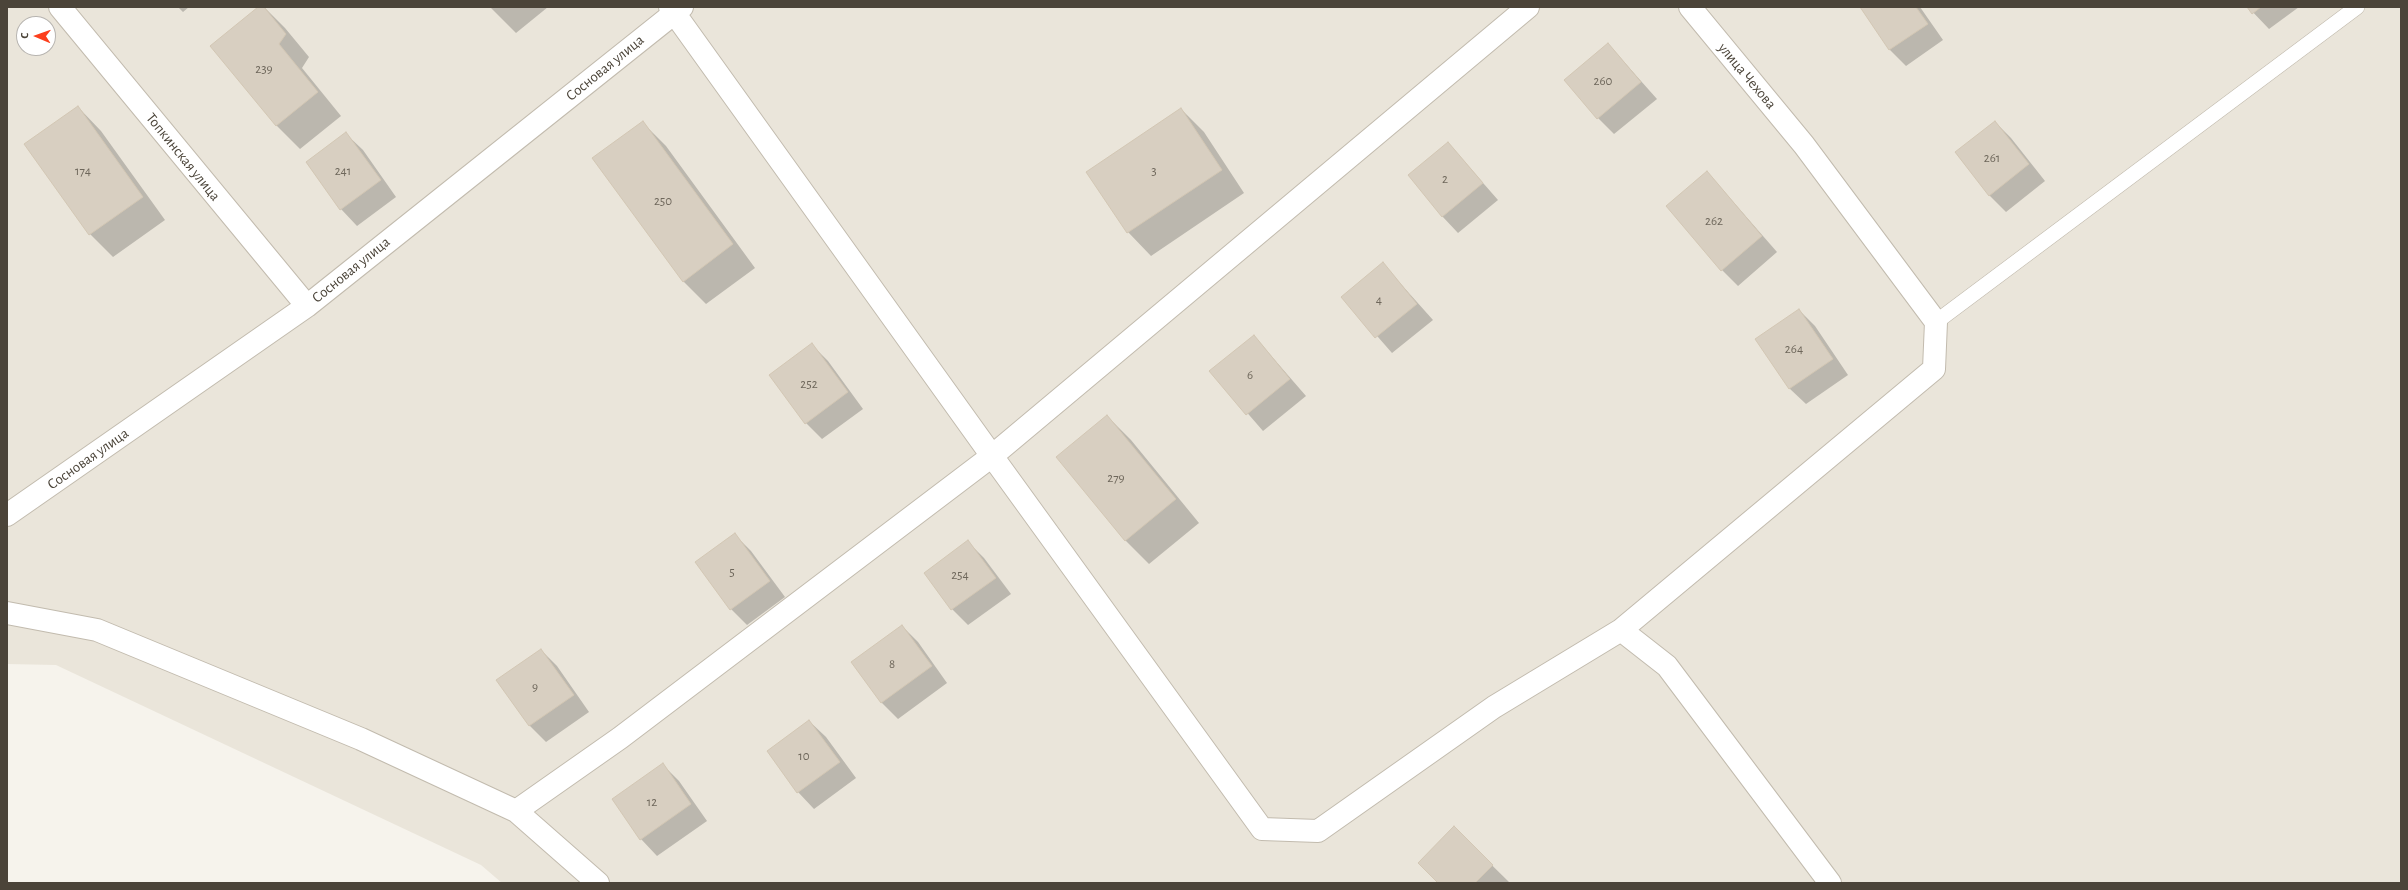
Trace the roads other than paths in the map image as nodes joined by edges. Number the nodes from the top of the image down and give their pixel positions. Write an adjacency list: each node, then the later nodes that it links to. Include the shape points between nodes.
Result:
1 (60, 7): 6 (street, Топкинская улица)
2 (1528, 7): 8 (street)
3 (1690, 7): 7 (street, улица Чехова, via 1804,145)
4 (2357, 7): 7 (lane)
5 (675, 9): 6 (street, Сосновая улица); 8 (street)
6 (307, 306): 9 (street, Сосновая улица)
7 (1936, 322): 11 (street, via 1934,369)
8 (992, 456): 11 (street, via 1262,829 1318,831 1494,708); 12 (street, via 620,738)
9 (7, 515)
10 (7, 613): 12 (street, via 97,630 361,739)
11 (1621, 630): 14 (street, via 1667,666)
12 (516, 810): 13 (street)
13 (598, 883)
14 (1830, 883)

